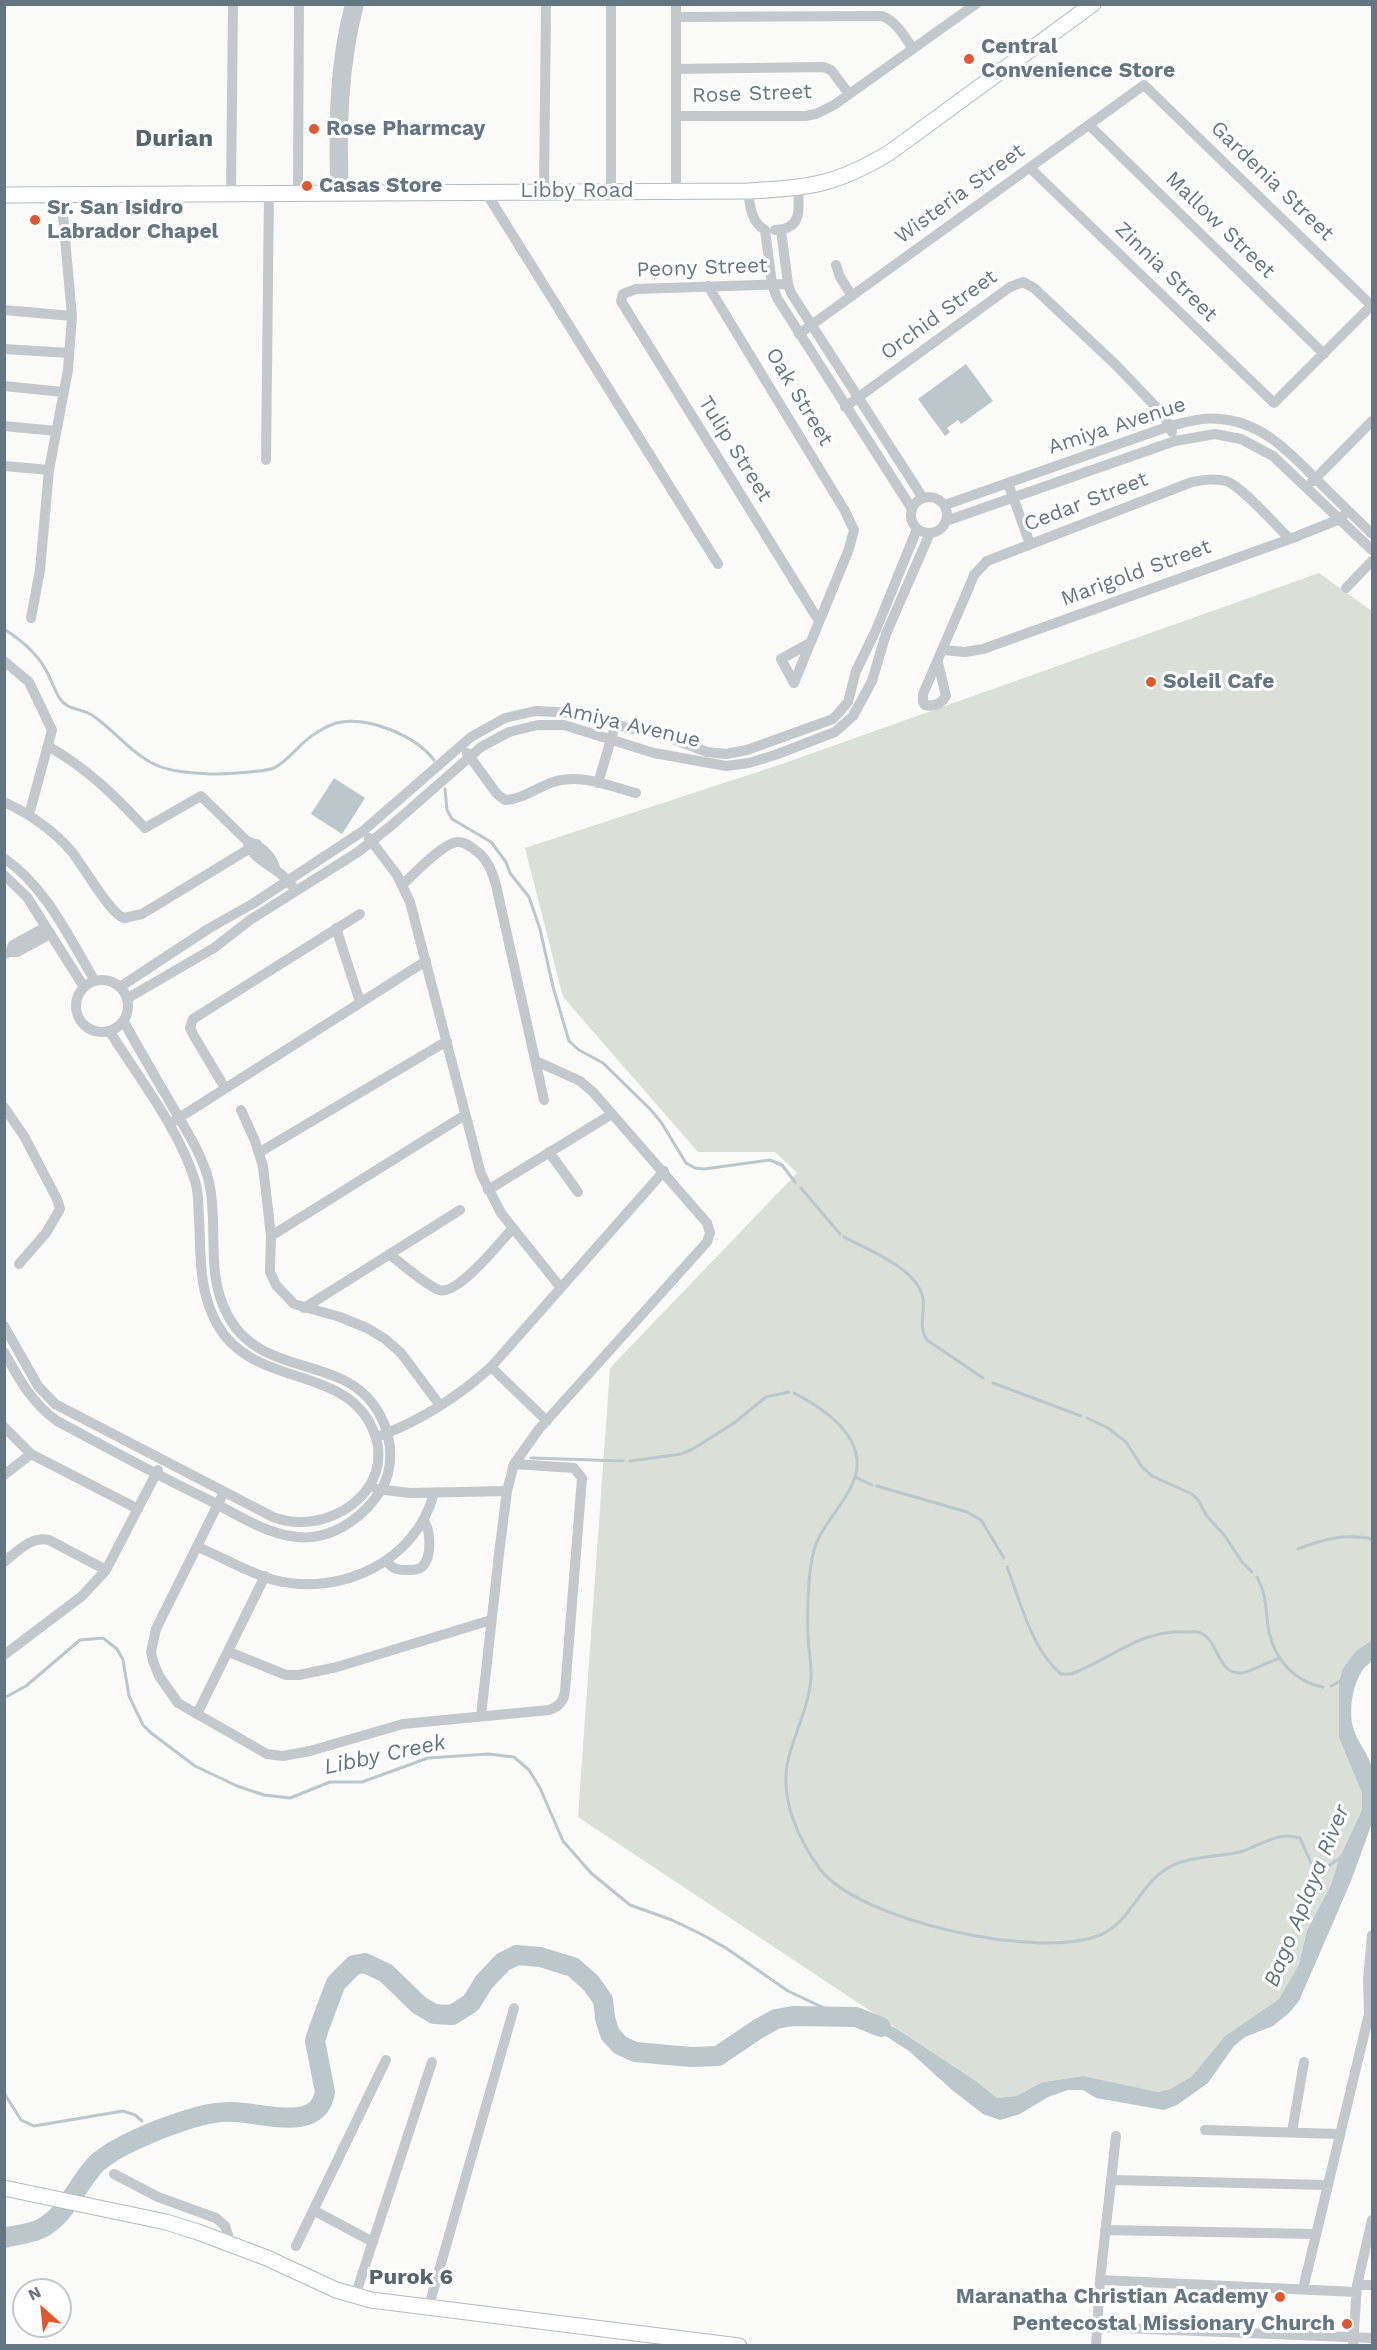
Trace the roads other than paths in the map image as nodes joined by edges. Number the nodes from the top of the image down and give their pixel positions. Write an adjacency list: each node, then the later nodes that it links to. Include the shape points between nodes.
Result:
1 (233, 4): 27 (street)
2 (298, 4): 21 (street)
3 (350, 4): 13 (street)
4 (359, 4): 13 (street)
5 (546, 4): 24 (street)
6 (611, 4): 25 (street)
7 (676, 4): 10 (street)
8 (976, 4): 11 (street, Rose Street)
9 (1083, 7): 19 (main road, Libby Road, via 889,153 840,179)
10 (676, 17): 11 (street, via 882,16 895,25); 12 (street)
11 (913, 49): 15 (street, Rose Street)
12 (676, 69): 15 (street, via 823,67 831,70); 16 (street)
13 (342, 73): 22 (street)
14 (1144, 85): 17 (street, Wisteria Street); 39 (street, Gardenia Street)
15 (849, 94): 16 (street, Rose Street, via 825,110 805,116)
16 (676, 116): 20 (street)
17 (1089, 125): 18 (street, Wisteria Street); 46 (street, Mallow Street)
18 (1030, 168): 37 (street, Wisteria Street); 46 (street, Zinnia Street, via 1274,403)
19 (798, 188): 26 (main road, Libby Road); 32 (street, via 799,215 793,225)
20 (676, 190): 25 (main road, Libby Road); 26 (main road, Libby Road)
21 (298, 191): 22 (main road, Libby Road); 28 (main road, Libby Road)
22 (340, 191): 23 (main road, Libby Road)
23 (485, 191): 24 (main road, Libby Road); 75 (street)
24 (544, 191): 25 (main road, Libby Road)
25 (611, 191)
26 (748, 191): 31 (street, via 752,213)
27 (231, 192): 28 (main road, Libby Road); 29 (main road, Libby Road)
28 (269, 192): 56 (street)
29 (61, 194): 30 (main road, Libby Road); 41 (street)
30 (4, 195)
31 (765, 230): 32 (street); 35 (street)
32 (781, 230): 34 (street)
33 (836, 265): 37 (street)
34 (788, 284): 35 (street, Peony Street); 42 (street)
35 (771, 285): 36 (street, Peony Street); 43 (street)
36 (708, 286): 38 (street, Peony Street, via 631,289); 78 (street, Oak Street, via 854,530)
37 (852, 296): 42 (street, Wisteria Street)
38 (621, 297): 78 (street, Tulip Street, via 624,309)
39 (1372, 305): 46 (street)
40 (4, 310): 41 (street)
41 (72, 316): 45 (street)
42 (811, 325): 43 (street, Wisteria Street); 49 (street)
43 (799, 334): 50 (street)
44 (4, 349): 45 (street)
45 (69, 353): 48 (street)
46 (1324, 354)
47 (4, 386): 48 (street)
48 (63, 392): 54 (street)
49 (858, 398): 50 (street, Orchid Street); 53 (street, Orchid Street, via 1023,278 1116,365); 61 (street)
50 (845, 407): 64 (street)
51 (1372, 421): 60 (street)
52 (4, 426): 54 (street)
53 (1170, 426): 55 (street, Orchid Street); 59 (street, Amiya Avenue); 60 (street, Amiya Avenue, via 1221,418 1250,426 1282,446)
54 (56, 431): 58 (street)
55 (1175, 441): 60 (street, Amiya Avenue, via 1215,434 1241,439 1266,451); 62 (street, Amiya Avenue)
56 (266, 460)
57 (4, 466): 58 (street)
58 (49, 470): 77 (street, via 40,570)
59 (1008, 483): 62 (street); 63 (street, Amiya Avenue)
60 (1311, 483): 65 (street, Amiya Avenue); 66 (street, Amiya Avenue)
61 (923, 498): 63 (street, via 934,497); 64 (street)
62 (1014, 498): 67 (street, Amiya Avenue); 72 (street)
63 (945, 505): 67 (street)
64 (912, 509): 68 (street)
65 (1348, 511): 66 (street); 70 (street, Amiya Avenue)
66 (1340, 519): 71 (street, Marigold Street); 73 (street, Amiya Avenue)
67 (946, 521): 69 (street, via 938,531)
68 (917, 529): 69 (street); 79 (street)
69 (930, 533): 80 (street, Amiya Avenue)
70 (1372, 534)
71 (1290, 539): 72 (street, Cedar Street, via 1238,488 1227,481 1211,479 1192,482); 82 (street, Marigold Street, via 983,649)
72 (1030, 544): 82 (street, Cedar Street, via 997,556 981,567)
73 (1372, 550)
74 (1372, 561): 76 (street)
75 (718, 564)
76 (1346, 588)
77 (31, 618)
78 (819, 621): 81 (street)
79 (873, 638): 80 (street); 85 (street, via 856,671)
80 (884, 642): 85 (street, Amiya Avenue, via 872,681 857,709)
81 (810, 643)
82 (943, 650): 84 (street, Cedar Street)
83 (4, 661): 89 (street, via 32,686 51,726)
84 (938, 663)
85 (843, 719): 91 (street, Amiya Avenue, via 830,735 749,763 726,766)
86 (616, 724): 87 (street); 88 (street, Amiya Avenue, via 578,713 535,711 492,723); 91 (street, Amiya Avenue, via 666,735)
87 (612, 738): 90 (street, Amiya Avenue, via 576,727 537,725 498,737); 91 (street, Amiya Avenue, via 654,753); 92 (street)
88 (461, 745): 90 (street); 96 (street, Amiya Avenue)
89 (48, 746): 95 (street); 98 (street, via 98,779 145,828 201,796)
90 (470, 757): 92 (street, via 505,800 574,778); 97 (street, Amiya Avenue)
91 (706, 757)
92 (598, 783): 93 (street)
93 (636, 793)
94 (4, 802): 95 (street)
95 (29, 815): 98 (street, via 72,853 123,923)
96 (363, 831): 97 (street); 101 (street, Amiya Avenue)
97 (372, 842): 102 (street); 103 (street, Amiya Avenue)
98 (251, 844): 101 (street, via 267,865)
99 (4, 858): 109 (street, via 38,888)
100 (4, 875): 106 (street, via 27,897)
101 (289, 880): 103 (street); 111 (street, Amiya Avenue)
102 (403, 884): 108 (street); 117 (street, via 456,842 480,853 496,885)
103 (296, 891): 112 (street, Amiya Avenue, via 214,948)
104 (360, 914): 105 (street)
105 (336, 928): 113 (street); 118 (street, via 187,1023)
106 (48, 930): 107 (street, via 13,945); 110 (street)
107 (7, 953)
108 (426, 961): 113 (street); 116 (street)
109 (95, 981): 110 (street); 111 (street, via 108,981)
110 (84, 987): 115 (street, via 76,1003 79,1020 92,1031)
111 (120, 987): 112 (street)
112 (128, 998): 114 (street)
113 (360, 1002): 118 (street)
114 (124, 1022): 115 (street); 124 (street)
115 (110, 1032): 125 (street)
116 (447, 1041): 123 (street); 126 (street)
117 (536, 1061): 119 (street); 122 (street, via 580,1081)
118 (225, 1088): 124 (street)
119 (544, 1100)
120 (4, 1107): 135 (street, via 24,1136 60,1209 46,1233)
121 (241, 1110): 126 (street)
122 (612, 1114): 127 (street); 128 (street)
123 (465, 1115): 129 (street); 133 (street)
124 (179, 1118): 125 (street); 144 (street, via 195,1144 209,1181 216,1280 220,1298 235,1327 270,1355 351,1385 373,1404)
125 (168, 1125): 144 (street, via 196,1183 202,1283 217,1325 253,1360 330,1387 350,1399)
126 (260, 1152): 133 (street)
127 (549, 1152): 129 (street); 130 (street)
128 (664, 1171): 136 (street); 142 (street, via 707,1223 710,1238)
129 (488, 1190): 132 (street)
130 (578, 1192)
131 (460, 1210): 134 (street)
132 (513, 1228): 134 (street, via 448,1294); 136 (street)
133 (271, 1236): 137 (street, via 270,1272 289,1300)
134 (389, 1254): 137 (street)
135 (19, 1264)
136 (561, 1288): 140 (street)
137 (304, 1308): 141 (street, via 340,1317 385,1339 401,1353)
138 (4, 1326): 146 (street, via 33,1380 55,1404)
139 (4, 1352): 148 (street, via 43,1411)
140 (491, 1367): 141 (street); 142 (street)
141 (439, 1404): 144 (street)
142 (547, 1421): 147 (street)
143 (4, 1427): 145 (street)
144 (381, 1435): 150 (street); 151 (street, via 390,1444 389,1466)
145 (31, 1454): 149 (street); 156 (street)
146 (163, 1461): 148 (street); 153 (street)
147 (514, 1464): 152 (street); 167 (street, via 574,1468 582,1478 564,1699 549,1710)
148 (156, 1474): 155 (street); 156 (street)
149 (4, 1475)
150 (369, 1487): 151 (street); 153 (street, via 338,1515 297,1524)
151 (381, 1490): 154 (street); 155 (street, via 355,1519 311,1537 271,1530)
152 (507, 1491): 154 (street); 163 (street)
153 (224, 1493): 155 (street)
154 (434, 1493): 157 (street)
155 (218, 1504): 158 (street)
156 (138, 1509): 161 (street)
157 (424, 1521): 159 (street); 159 (street, via 429,1533 422,1567 398,1570)
158 (198, 1546): 162 (street); 166 (street, via 156,1629 151,1652 168,1691 178,1703)
159 (387, 1561): 162 (street, via 352,1578 325,1585)
160 (4, 1562): 161 (street, via 33,1540 41,1539)
161 (106, 1570): 165 (street, via 82,1596)
162 (264, 1576): 164 (street)
163 (491, 1620): 164 (street, via 299,1675 286,1675); 167 (street)
164 (228, 1652): 166 (street)
165 (4, 1655)
166 (197, 1714): 167 (street, via 267,1754 283,1756 403,1724)
167 (481, 1716)
168 (1372, 1935): 170 (street)
169 (514, 2008): 195 (street)
170 (1370, 2015): 176 (street)
171 (386, 2060): 182 (street)
172 (432, 2062): 188 (street)
173 (1304, 2062): 175 (street)
174 (1205, 2130): 175 (street)
175 (1292, 2132): 176 (street)
176 (1339, 2134): 180 (street)
177 (1116, 2136): 179 (street)
178 (114, 2174): 187 (street, via 158,2197 216,2218 225,2226)
179 (1111, 2180): 180 (street); 184 (street)
180 (1327, 2185): 185 (street)
181 (4, 2188): 187 (main road, via 166,2222)
182 (314, 2211): 188 (street); 189 (street)
183 (1372, 2220): 186 (street)
184 (1105, 2230): 185 (street); 190 (street)
185 (1316, 2234): 193 (street)
186 (1370, 2238): 192 (street)
187 (227, 2242): 194 (main road)
188 (373, 2242): 194 (street)
189 (296, 2246)
190 (1100, 2280): 193 (street); 196 (street)
191 (1372, 2285): 192 (street)
192 (1357, 2288): 193 (street); 198 (street)
193 (1303, 2289)
194 (355, 2296): 195 (main road)
195 (428, 2309): 199 (main road)
196 (1098, 2327): 198 (street); 200 (street)
197 (1372, 2338): 198 (street)
198 (1354, 2341)
199 (740, 2346)
200 (1096, 2346)

